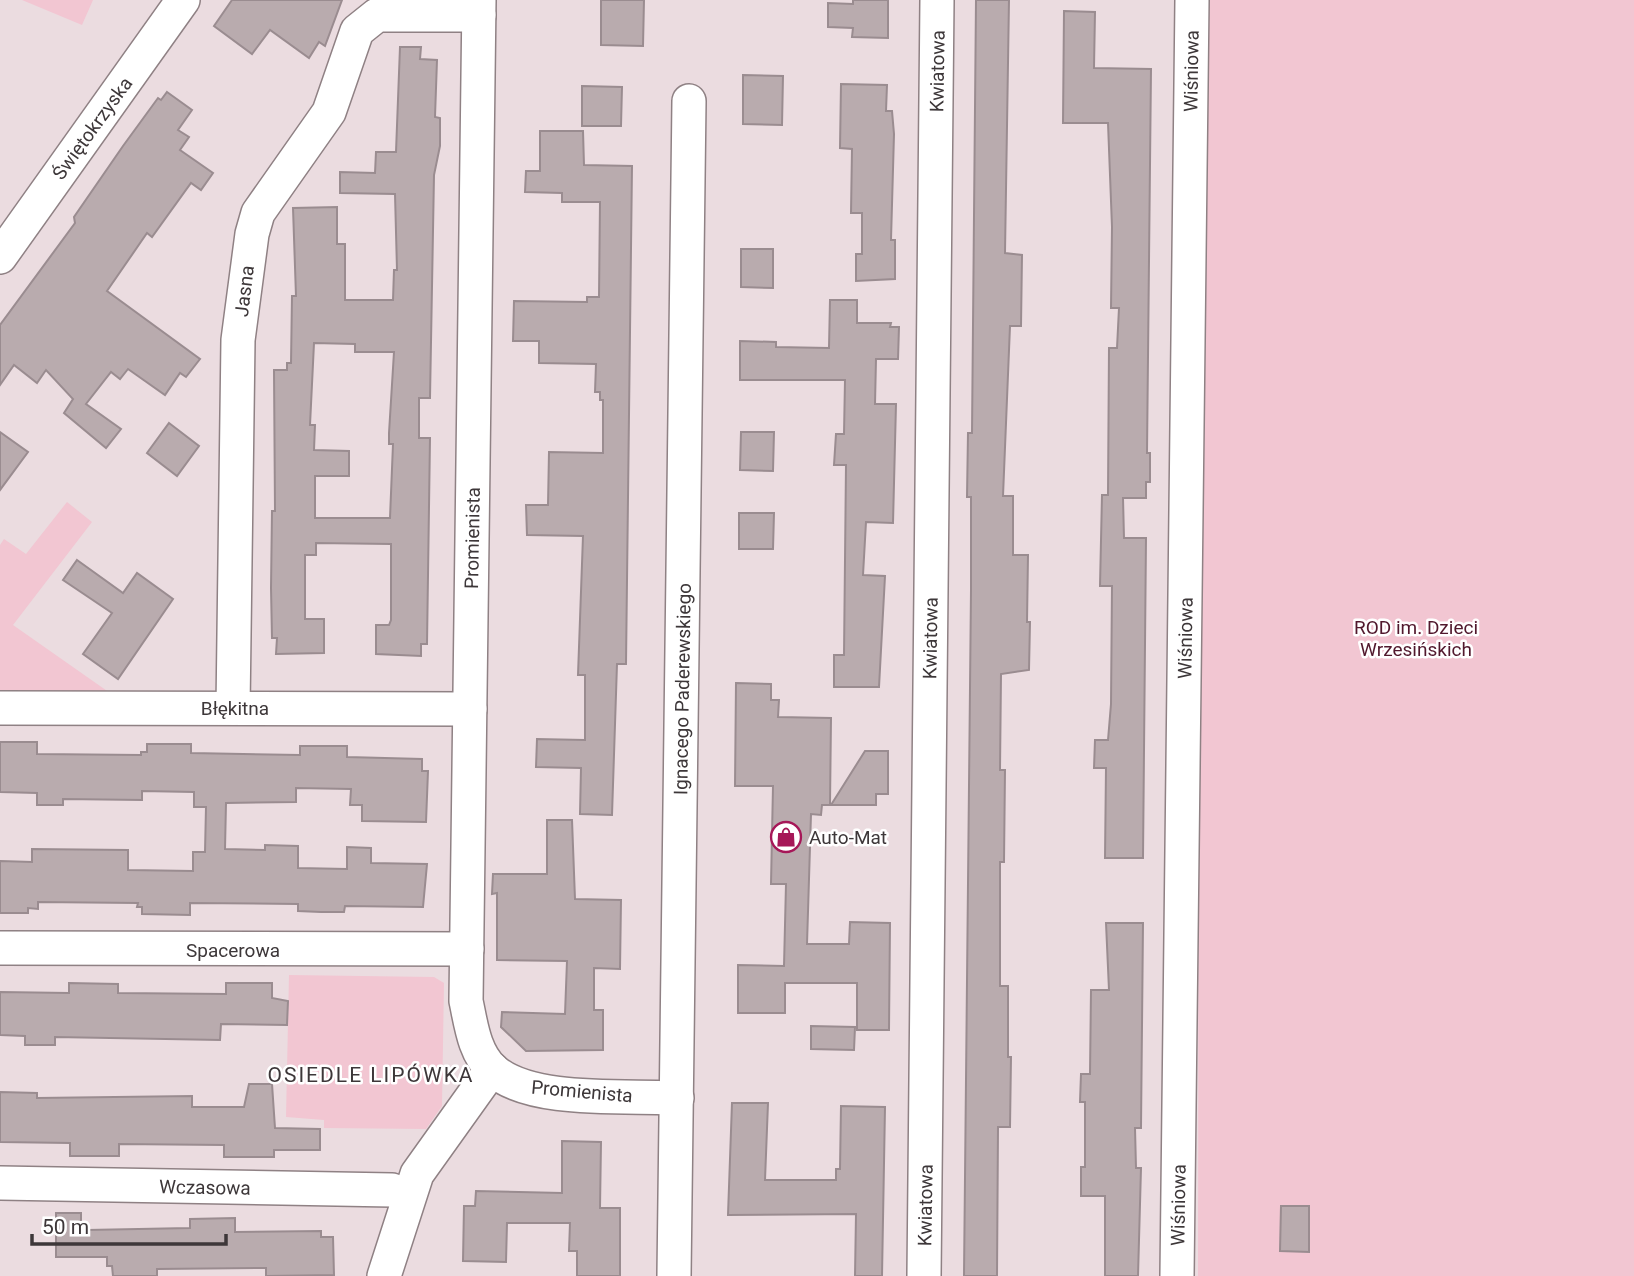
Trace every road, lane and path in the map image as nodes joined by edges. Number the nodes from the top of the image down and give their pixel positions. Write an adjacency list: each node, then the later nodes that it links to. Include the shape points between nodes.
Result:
1 (184, 0): 6 (street, Świętokrzyska)
2 (937, 0): 18 (street, Kwiatowa)
3 (1192, 0): 19 (street, Wiśniowa)
4 (479, 8): 8 (street, Jasna, via 377,15 365,22 351,42 329,112 258,213 238,340); 9 (street, Promienista)
5 (689, 101): 13 (street, Ignacego Paderewskiego)
6 (0, 257)
7 (0, 708): 8 (street, Błękitna)
8 (233, 708): 9 (street, Błękitna)
9 (470, 709): 11 (street, Promienista)
10 (0, 948): 11 (street, Spacerowa)
11 (467, 949): 12 (street, Promienista, via 466,1001 475,1042)
12 (492, 1069): 13 (street, Promienista, via 516,1084 546,1091); 15 (street, via 436,1144)
13 (677, 1098): 17 (street, Ignacego Paderewskiego)
14 (0, 1183): 15 (street, Wczasowa, via 393,1190)
15 (408, 1196): 16 (street)
16 (384, 1276)
17 (674, 1276)
18 (924, 1276)
19 (1177, 1276)

